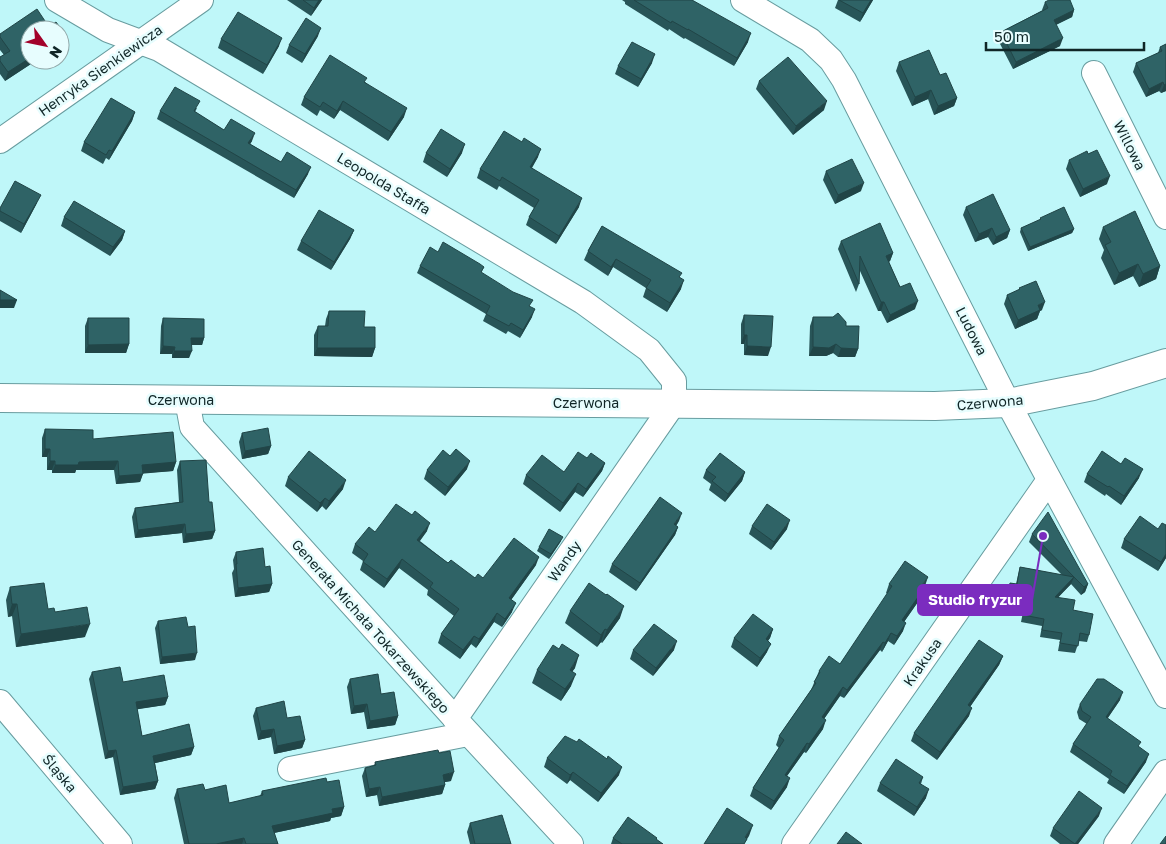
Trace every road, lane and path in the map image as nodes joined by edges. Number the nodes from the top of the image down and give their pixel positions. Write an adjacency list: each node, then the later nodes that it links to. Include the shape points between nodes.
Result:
1 (57, 0): 4 (street, Leopolda Staffa, via 108,30)
2 (201, 0): 4 (street, Henryka Sienkiewicza)
3 (743, 0): 12 (street, Ludowa, via 810,40 831,60)
4 (140, 43): 6 (street, Henryka Sienkiewicza); 11 (street, Leopolda Staffa, via 159,49 583,302 648,350 674,381)
5 (1094, 73): 7 (street, Willowa)
6 (0, 141)
7 (1166, 217)
8 (1166, 363): 12 (main road, Czerwona, via 1093,386)
9 (0, 398): 10 (main road, Czerwona)
10 (187, 400): 11 (main road, Czerwona); 16 (street, Generała Michała Tokarzewskiego, via 192,427)
11 (674, 403): 12 (main road, Czerwona, via 935,406); 16 (street, Wandy)
12 (1008, 403): 13 (street, Ludowa)
13 (1049, 480): 14 (street, Ludowa); 22 (street, Krakusa)
14 (1166, 696)
15 (0, 702): 20 (street, Śląska)
16 (461, 725): 17 (street); 18 (street); 21 (street, Generała Michała Tokarzewskiego)
17 (345, 746)
18 (290, 769)
19 (1166, 772): 23 (street)
20 (120, 844)
21 (571, 844)
22 (794, 844)
23 (1116, 844)

